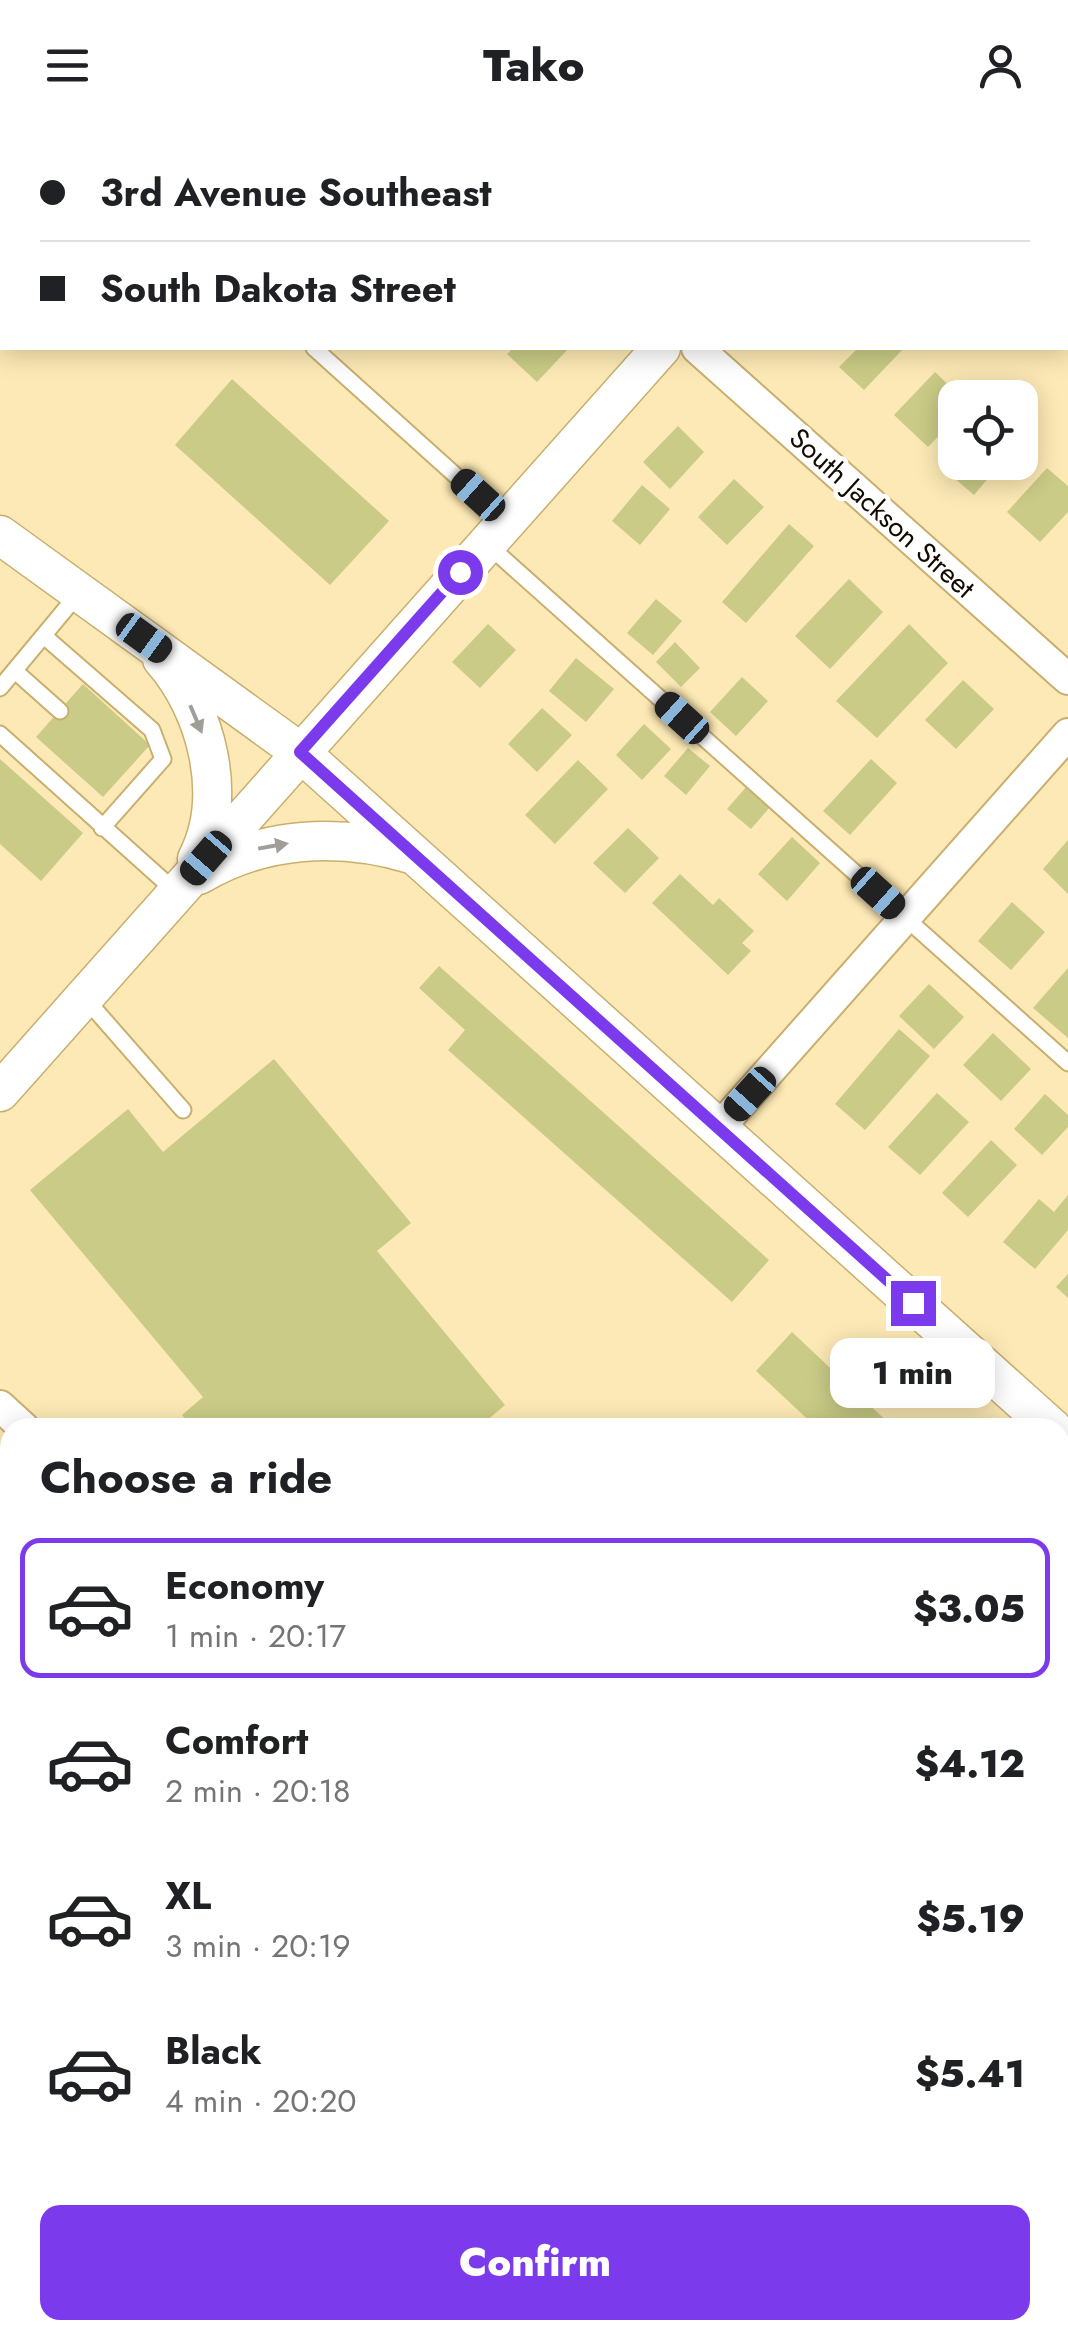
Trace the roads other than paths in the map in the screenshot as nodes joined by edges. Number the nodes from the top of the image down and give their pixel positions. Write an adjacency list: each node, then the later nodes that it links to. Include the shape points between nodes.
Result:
1 (316, 350): 4 (lane)
2 (659, 350): 4 (street)
3 (698, 350): 10 (street, South Jackson Street)
4 (495, 531): 15 (street); 21 (lane)
5 (0, 534): 6 (street)
6 (78, 594): 7 (lane); 8 (street)
7 (44, 636): 9 (lane); 17 (lane, via 152,730 163,759)
8 (144, 638): 15 (street); 20 (street, one-way to 20, via 174,672 200,726 213,782 205,844)
9 (15, 670): 11 (lane); 12 (lane)
10 (1068, 679)
11 (0, 688)
12 (60, 711)
13 (0, 734): 18 (lane)
14 (1068, 734): 21 (street)
15 (300, 752): 19 (street); 20 (street)
16 (126, 771): 17 (lane)
17 (140, 783): 18 (lane)
18 (102, 828): 20 (lane)
19 (413, 854): 20 (street, one-way to 19, via 222,862 294,842 377,844); 26 (street)
20 (181, 888): 22 (street)
21 (906, 918): 23 (lane); 26 (street)
22 (84, 998): 24 (street); 25 (lane)
23 (1068, 1064)
24 (0, 1092)
25 (183, 1110)
26 (718, 1129): 27 (street)
27 (1041, 1418)

